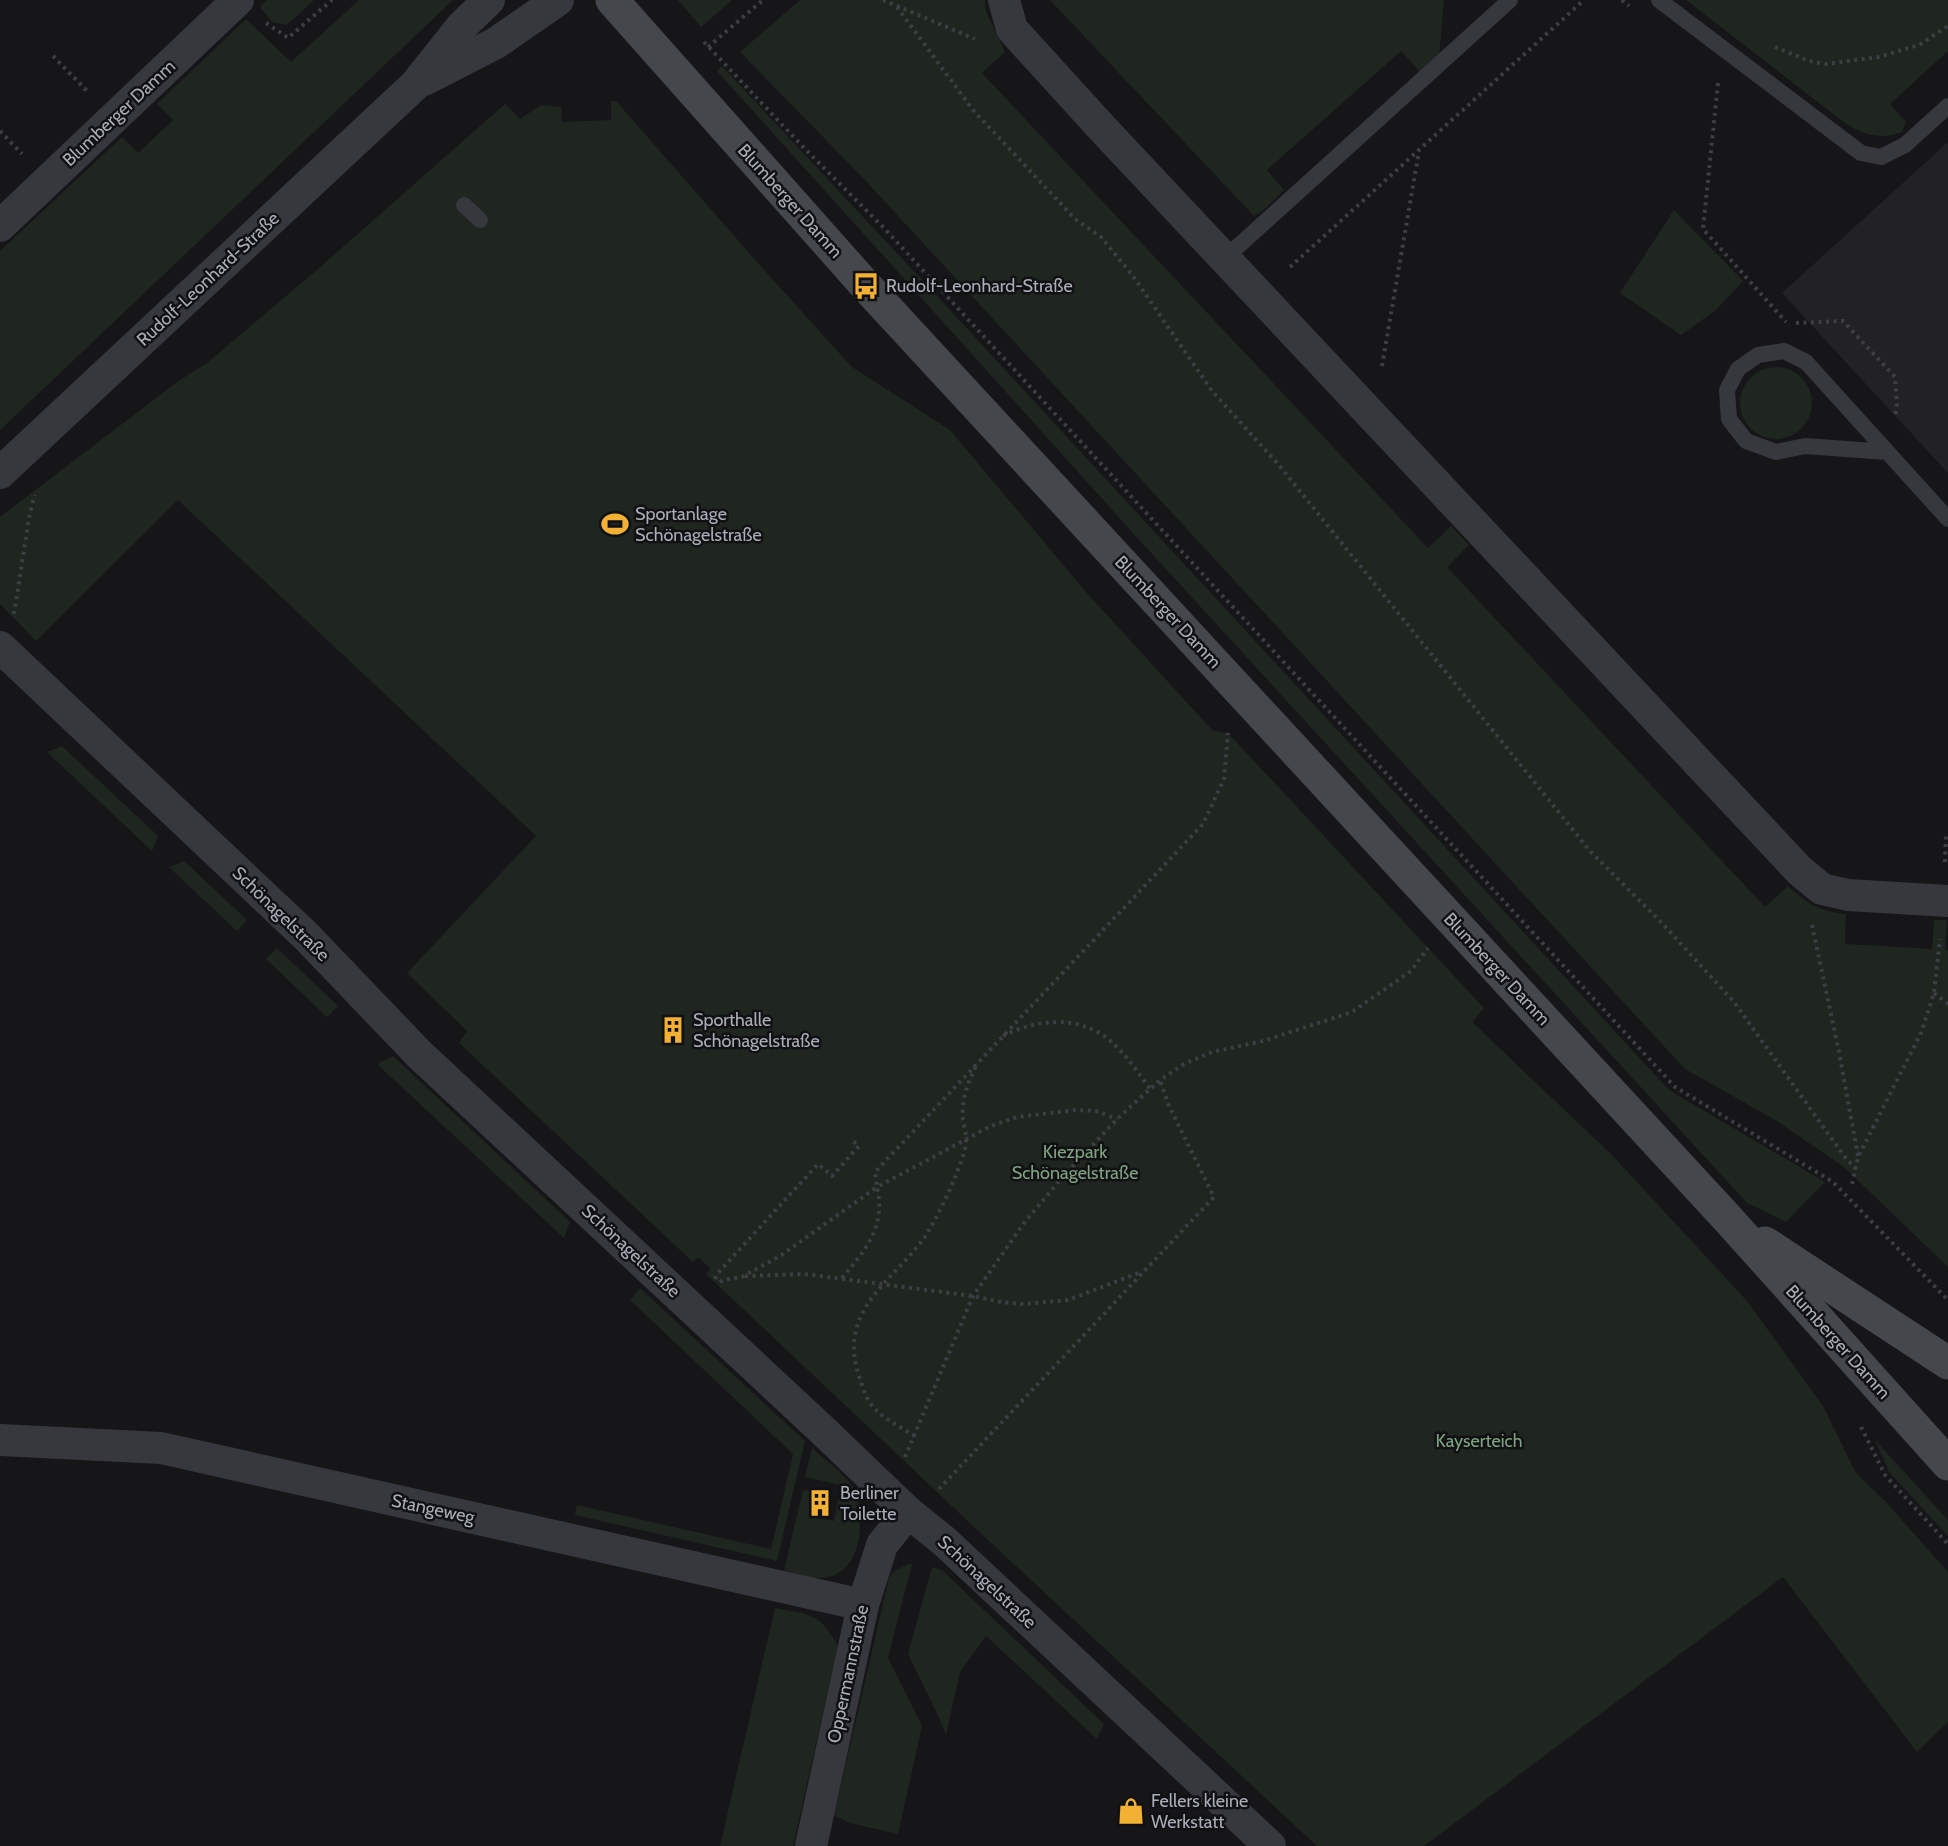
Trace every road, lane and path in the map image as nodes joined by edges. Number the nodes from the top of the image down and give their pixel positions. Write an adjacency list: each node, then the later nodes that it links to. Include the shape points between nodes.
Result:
1 (333, 0): 10 (path, via 288,38)
2 (489, 0): 17 (street, Rudolf-Leonhard-Straße, via 462,26)
3 (558, 0): 17 (street, Rudolf-Leonhard-Straße, via 496,43)
4 (612, 0): 53 (main road, Blumberger Damm, via 883,303)
5 (763, 0): 61 (path, via 710,46 883,227 1675,1087 1833,1182)
6 (883, 0): 11 (path)
7 (1510, 0): 26 (lane)
8 (1584, 0): 21 (path)
9 (1659, 0): 19 (lane, via 1861,153 1881,157 1905,145)
10 (237, 1): 25 (street, Blumberger Damm)
11 (897, 7): 12 (path, via 989,44); 50 (path, via 973,110 1075,219 1101,237 1133,276 1212,391 1278,464 1590,851 1734,1002)
12 (1008, 15): 26 (street)
13 (1948, 26): 14 (path, via 1919,45 1878,57 1826,64 1809,61)
14 (1766, 41)
15 (53, 56): 18 (path)
16 (1719, 75): 29 (path, via 1703,229 1787,323 1843,321 1895,377 1898,404)
17 (415, 85): 30 (street, Rudolf-Leonhard-Straße)
18 (94, 99)
19 (1948, 105)
20 (0, 131): 22 (path)
21 (1419, 151): 27 (path); 28 (path)
22 (29, 161)
23 (464, 205): 24 (lane)
24 (480, 220)
25 (0, 226)
26 (1224, 259): 36 (street)
27 (1290, 267)
28 (1382, 366)
29 (1887, 452): 29 (lane, via 1805,446 1776,452 1746,441 1730,419 1727,390 1738,369 1758,354 1784,351 1806,362); 32 (lane)
30 (0, 473)
31 (36, 490): 33 (path)
32 (1948, 519)
33 (14, 618)
34 (0, 647): 69 (street, Schönagelstraße, via 299,930 419,1054)
35 (1233, 729): 42 (path, via 1228,733 1224,779 1203,824)
36 (1800, 872): 37 (street, via 1822,889 1848,896); 49 (path)
37 (1948, 901)
38 (1940, 943): 40 (path)
39 (1432, 944): 44 (path, via 1412,971 1352,1012 1263,1041 1212,1052)
40 (1934, 993): 41 (path); 49 (path, via 1921,1033)
41 (1948, 1004)
42 (1000, 1037): 43 (path); 45 (path, via 1034,1023 1053,1021 1093,1029 1120,1050)
43 (980, 1059): 47 (path, via 964,1095); 52 (path, via 875,1172)
44 (1160, 1080): 45 (path); 54 (path, via 1214,1197)
45 (1150, 1089): 46 (path)
46 (1117, 1119): 47 (path, via 1086,1111 1040,1113 991,1126); 60 (path, via 1024,1223)
47 (966, 1140): 52 (path); 59 (path, via 943,1204 925,1235)
48 (853, 1141): 55 (path, via 859,1146 832,1176 818,1164)
49 (1858, 1157): 50 (path)
50 (1856, 1169): 51 (path)
51 (1852, 1184)
52 (877, 1187): 56 (path, via 780,1257); 57 (path, via 880,1201 873,1237)
53 (1728, 1219): 62 (main road, Blumberger Damm); 67 (main road, Blumberger Damm)
54 (1144, 1271): 60 (path, via 1068,1300 1001,1302); 68 (path)
55 (717, 1274)
56 (741, 1277): 57 (path, via 804,1274); 58 (path)
57 (842, 1278): 59 (path)
58 (723, 1280)
59 (883, 1283): 60 (path); 64 (path, via 866,1303 857,1328 857,1371 875,1410)
60 (974, 1296): 64 (path)
61 (1948, 1300)
62 (1948, 1363)
63 (1862, 1431): 70 (path, via 1885,1475)
64 (915, 1436): 66 (path)
65 (0, 1440): 71 (street, Stangeweg, via 161,1448)
66 (907, 1453)
67 (1948, 1464)
68 (941, 1486)
69 (908, 1512): 71 (street, Oppermannstraße, via 882,1545); 73 (street, Schönagelstraße, via 944,1541)
70 (1948, 1544)
71 (863, 1605): 72 (street, Oppermannstraße)
72 (811, 1846)
73 (1270, 1846)

